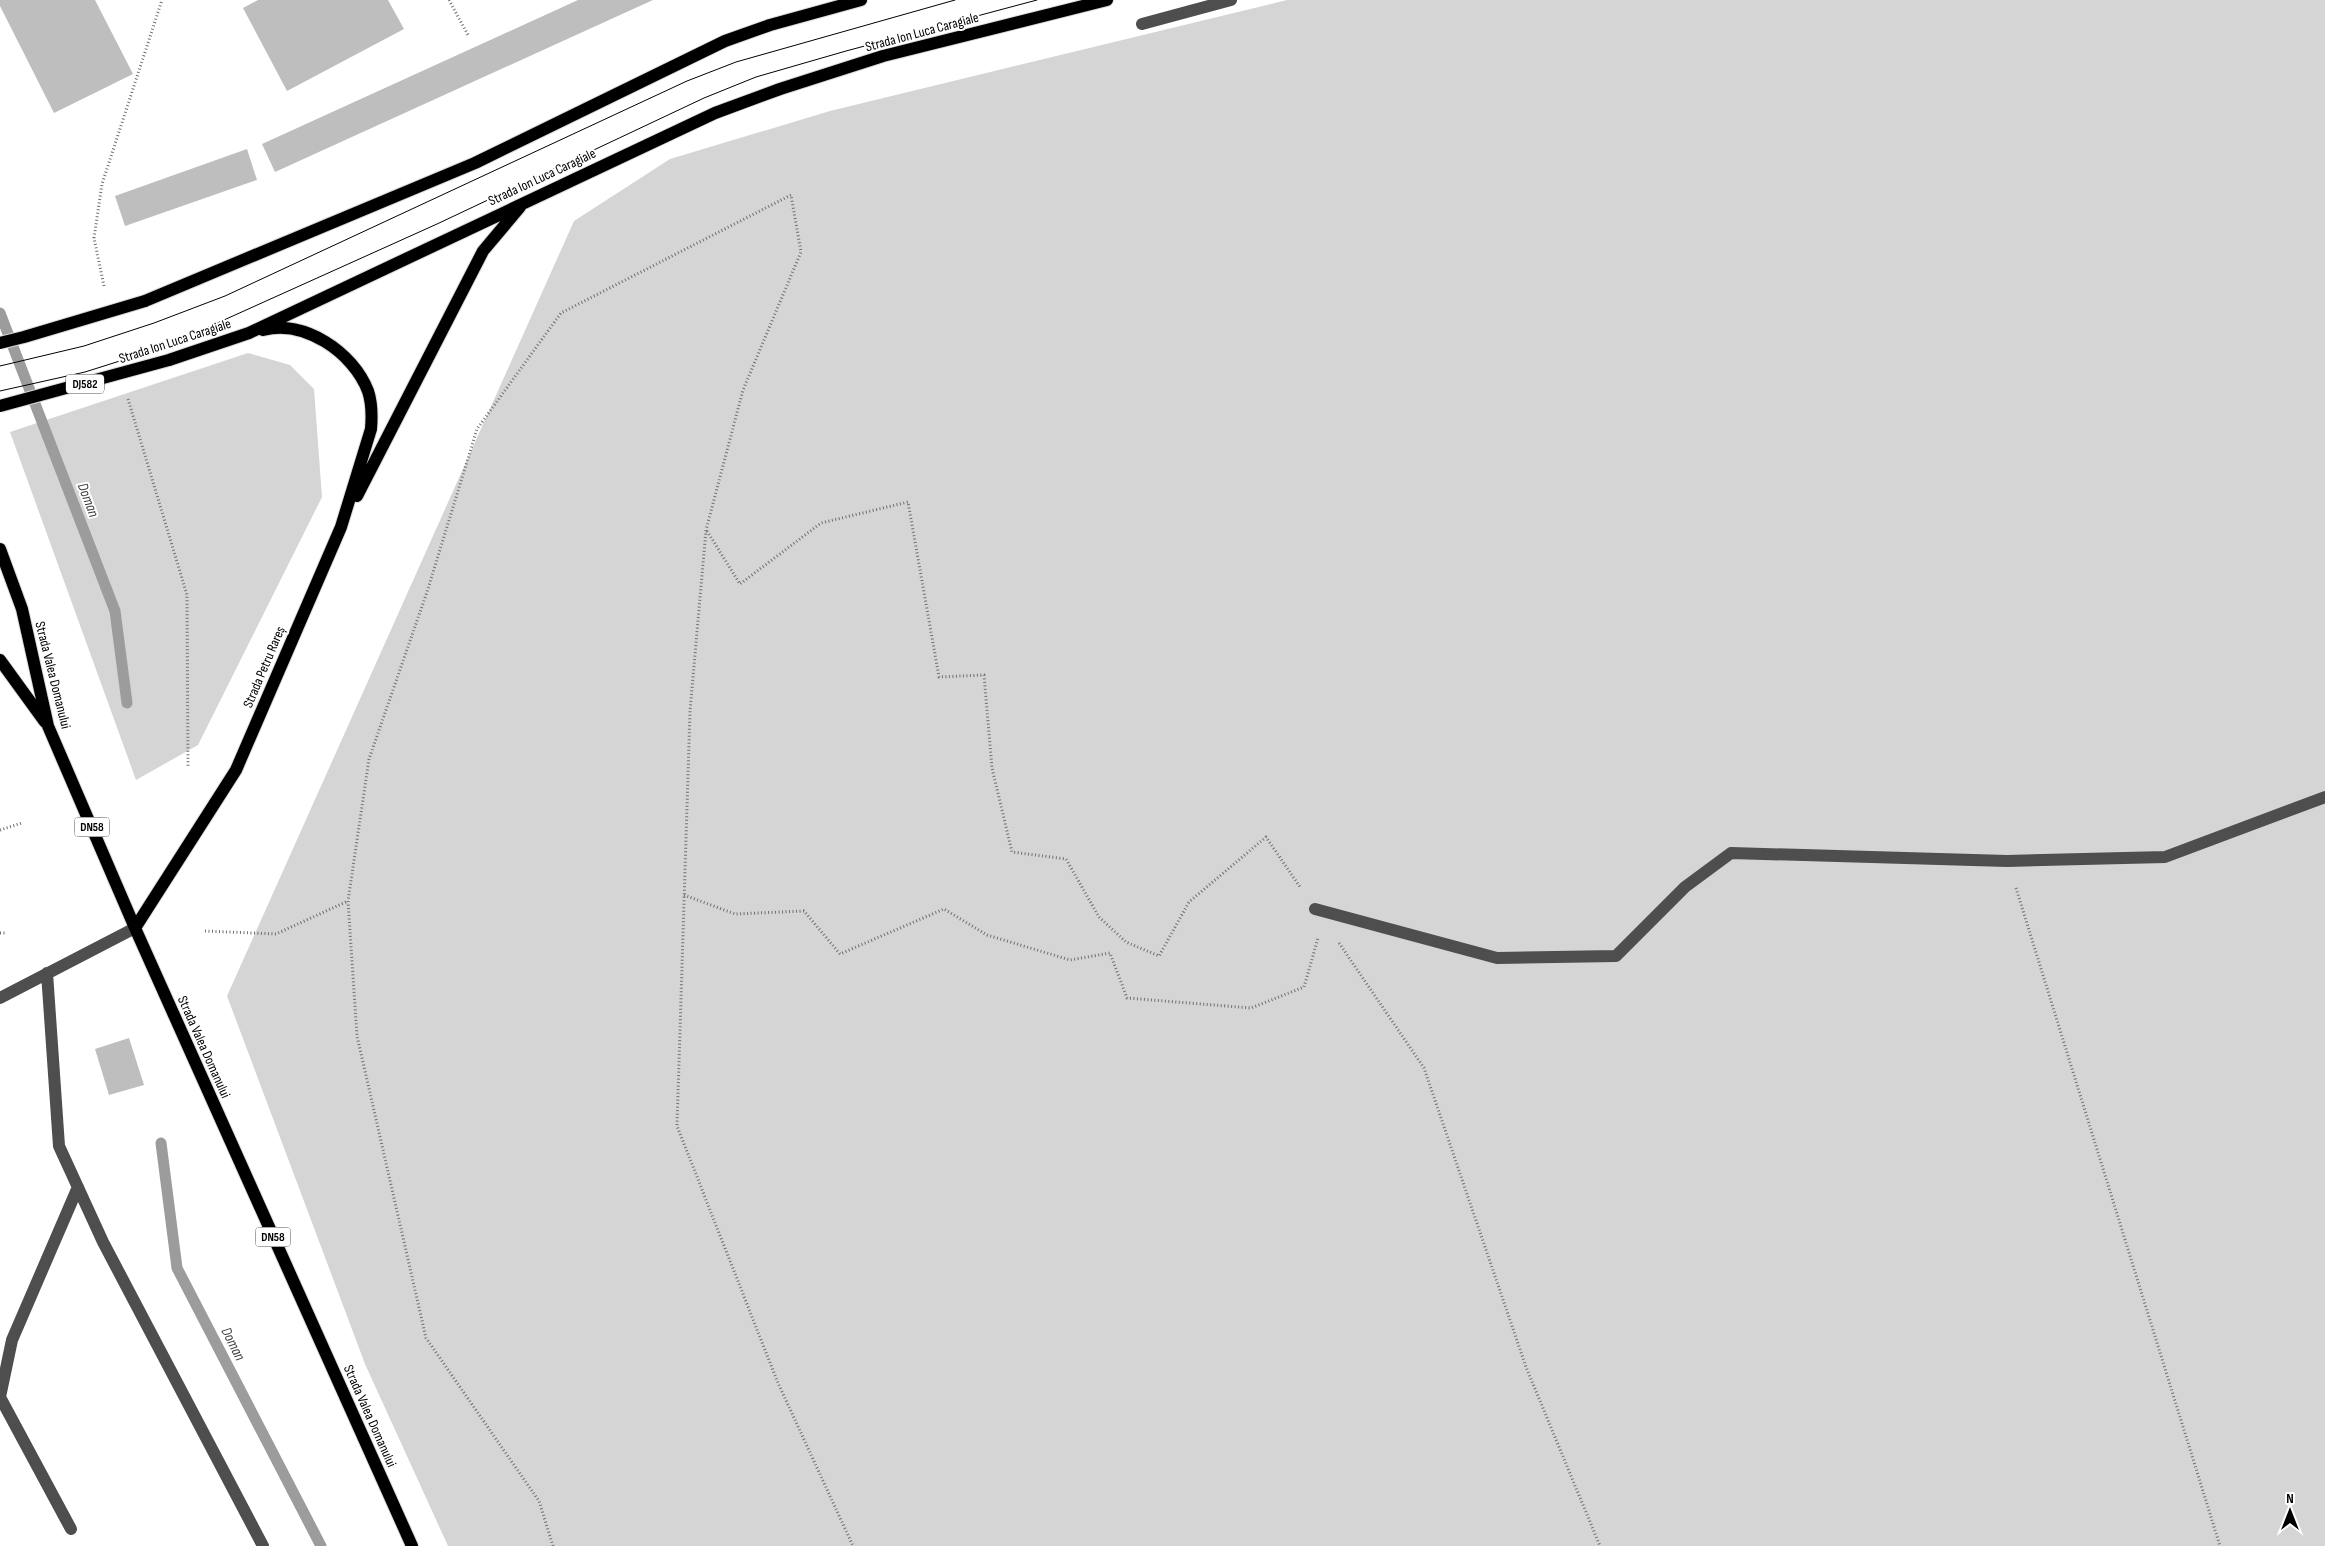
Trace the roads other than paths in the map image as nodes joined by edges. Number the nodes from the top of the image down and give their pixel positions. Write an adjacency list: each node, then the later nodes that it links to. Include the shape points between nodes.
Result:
1 (861, 0): 7 (main road, bridge, via 725,41 475,162 145,301)
2 (1106, 0): 5 (main road, Strada Ion Luca Caragiale / DJ582, via 883,56 780,88 715,113)
3 (1231, 0): 4 (street)
4 (1142, 24)
5 (523, 202): 6 (main road, Strada Ion Luca Caragiale / DJ582); 9 (main road, via 483,251)
6 (249, 333): 8 (main road, Strada Ion Luca Caragiale / DJ582, bridge, via 169,360); 9 (main road, Strada Petru Rareș, via 291,328 314,336 335,349 354,367 368,391 371,429)
7 (0, 343)
8 (0, 406)
9 (341, 527): 15 (main road, Strada Petru Rareș, via 236,770)
10 (0, 549): 12 (main road, Strada Valea Domanului / DN58, via 22,609)
11 (0, 660): 12 (main road, DN58)
12 (48, 726): 15 (main road, Strada Valea Domanului / DN58)
13 (2325, 797): 14 (street, via 2165,858 2007,861 1731,853 1685,887 1616,956 1498,958)
14 (1315, 909)
15 (135, 928): 16 (street); 22 (main road, Strada Valea Domanului / DN58)
16 (47, 973): 17 (street); 18 (street, via 59,1146)
17 (0, 998)
18 (78, 1187): 19 (street, via 12,1340); 21 (street, via 102,1242)
19 (0, 1397): 20 (street)
20 (71, 1530)
21 (263, 1546)
22 (412, 1546)

